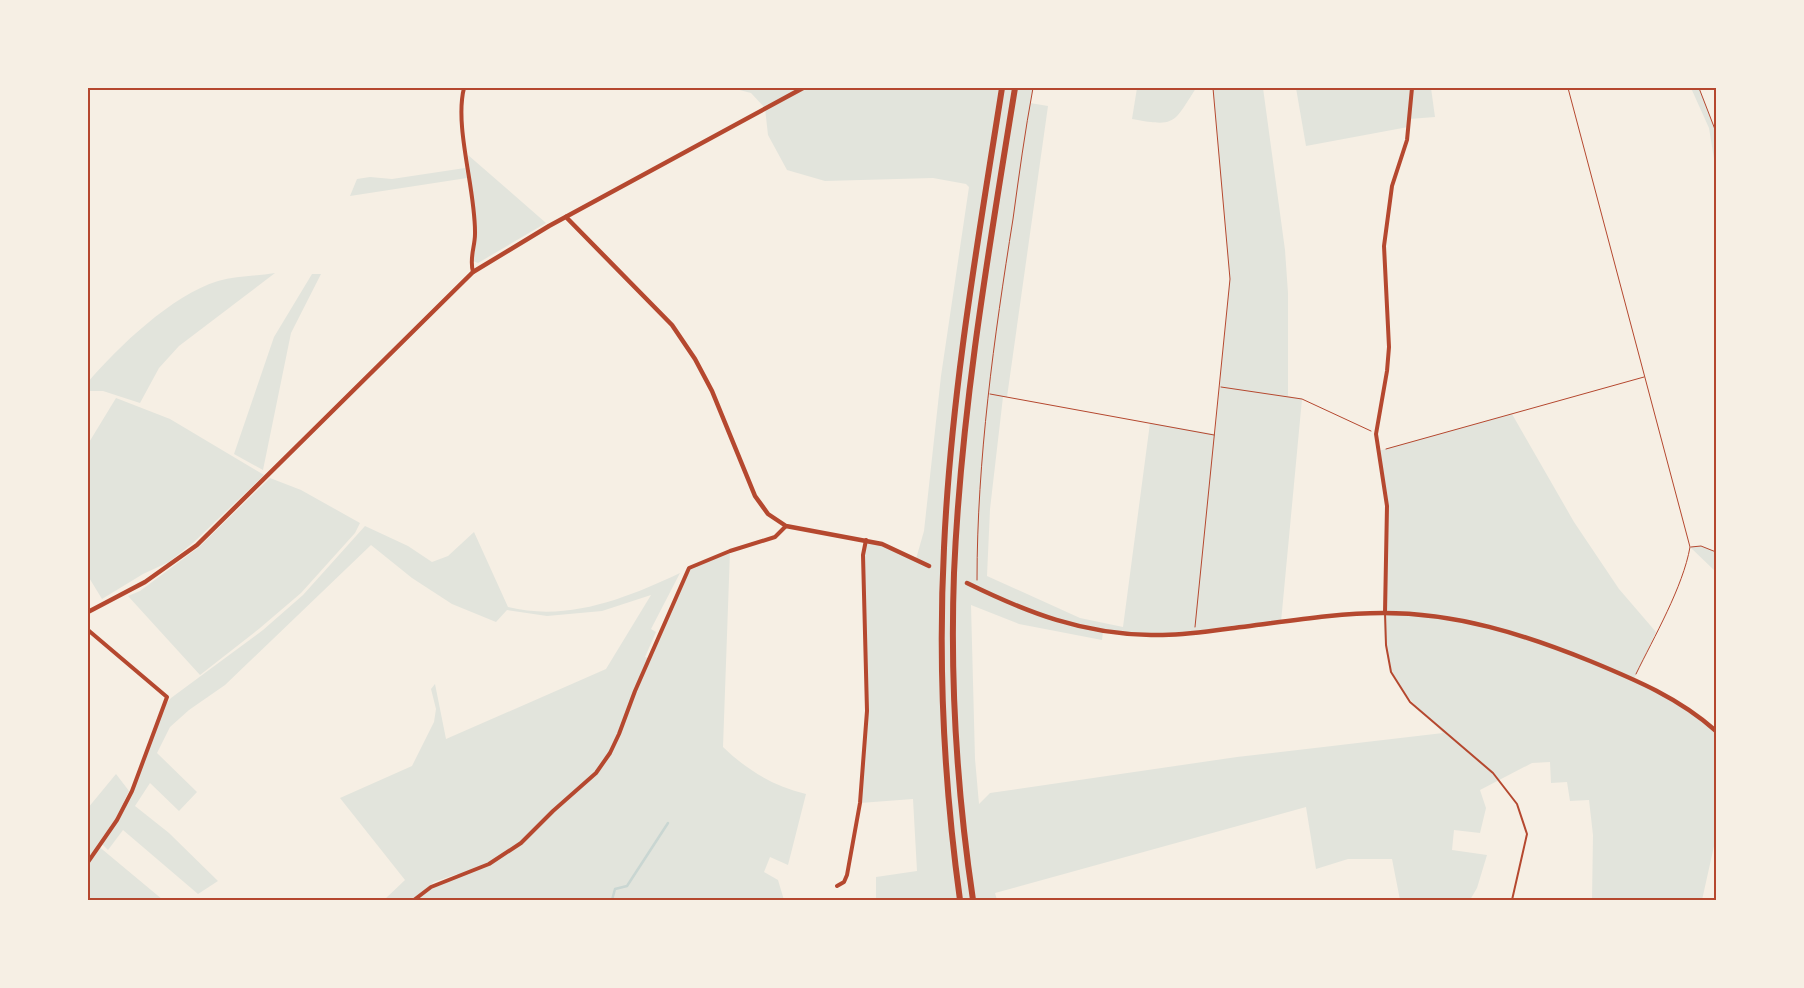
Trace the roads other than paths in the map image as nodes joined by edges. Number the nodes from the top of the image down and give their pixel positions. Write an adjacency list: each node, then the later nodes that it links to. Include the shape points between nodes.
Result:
1 (464, 88): 7 (street, via 463,120 475,235 470,262)
2 (803, 88): 6 (street)
3 (1002, 88): 19 (highway, via 962,351 943,555 941,653 944,738)
4 (1014, 88): 20 (highway, via 974,354 956,548 953,656 956,742)
5 (1412, 88): 13 (street, via 1407,140 1392,186 1384,246 1387,371 1376,434 1388,506)
6 (566, 217): 7 (street); 8 (street, via 672,325 695,358 712,391 755,496 768,514)
7 (473, 272): 12 (street, via 197,545 145,582)
8 (786, 526): 9 (street, via 810,533); 18 (street, via 775,537 688,568 634,691 619,734 596,773 521,843 489,864 431,887)
9 (866, 540): 10 (street, via 903,552); 17 (street, via 863,555 867,711 860,803 847,874 844,882)
10 (929, 566)
11 (967, 583): 13 (street, via 1062,623 1153,636 1342,614)
12 (88, 612)
13 (1385, 613): 15 (street, via 1477,622 1544,642 1675,699); 21 (lane, via 1391,672 1410,702 1493,773 1509,791 1520,812 1527,834)
14 (88, 630): 16 (street, via 168,698 132,790 117,820)
15 (1716, 731)
16 (88, 862)
17 (837, 886)
18 (414, 900)
19 (960, 900)
20 (972, 900)
21 (1512, 900)

